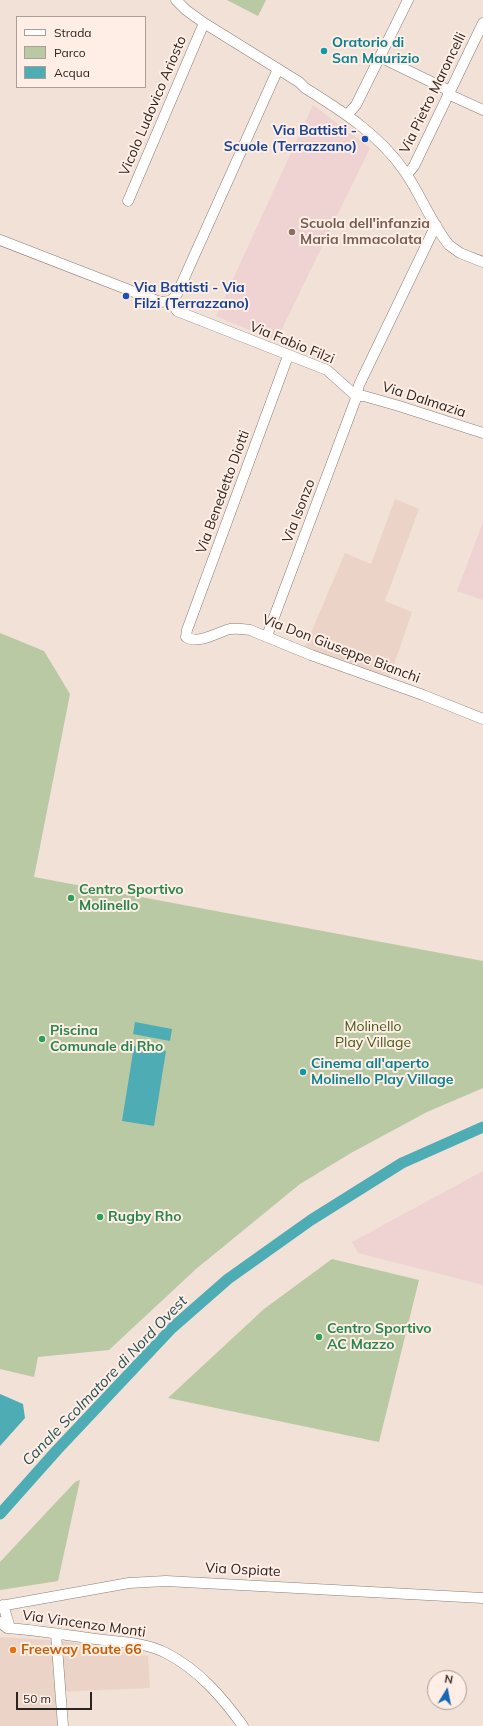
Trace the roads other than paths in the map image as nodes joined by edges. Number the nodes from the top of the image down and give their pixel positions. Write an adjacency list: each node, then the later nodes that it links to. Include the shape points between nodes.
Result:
1 (176, 0): 3 (street)
2 (408, 0): 5 (street)
3 (204, 23): 6 (street); 11 (street, Vicolo Ludovico Ariosto)
4 (483, 23): 7 (street, Via Pietro Maroncelli)
5 (380, 57): 7 (street); 9 (street, via 356,105)
6 (278, 69): 9 (street); 15 (street, via 177,294)
7 (449, 92): 8 (street); 10 (street, Via Pietro Maroncelli, via 414,166)
8 (483, 110)
9 (347, 115): 10 (street, via 385,149)
10 (405, 172): 12 (street)
11 (128, 200)
12 (436, 225): 14 (street, via 453,248); 17 (street, Via Isonzo, via 366,368)
13 (0, 240): 15 (street, via 160,302)
14 (483, 262)
15 (171, 301): 16 (street, Via Fabio Filzi, via 177,312)
16 (288, 356): 17 (street, Via Fabio Filzi, via 327,370); 20 (street, Via Benedetto Diotti)
17 (356, 396): 18 (street, Via Dalmazia, via 399,406); 19 (street, Via Isonzo)
18 (483, 434)
19 (267, 636): 20 (street, Via Don Giuseppe Bianchi, via 242,628 193,640); 21 (street, Via Don Giuseppe Bianchi)
20 (186, 637)
21 (483, 719)
22 (483, 1598): 23 (street, Via Ospiate, via 166,1581 129,1583)
23 (1, 1606): 25 (street, Via Vincenzo Monti)
24 (0, 1622): 25 (street, Via Vincenzo Monti)
25 (10, 1628): 26 (street, Via Vincenzo Monti)
26 (56, 1634): 27 (street); 28 (street, Via Vincenzo Monti, via 143,1645 168,1654 202,1678)
27 (63, 1726)
28 (243, 1726)

